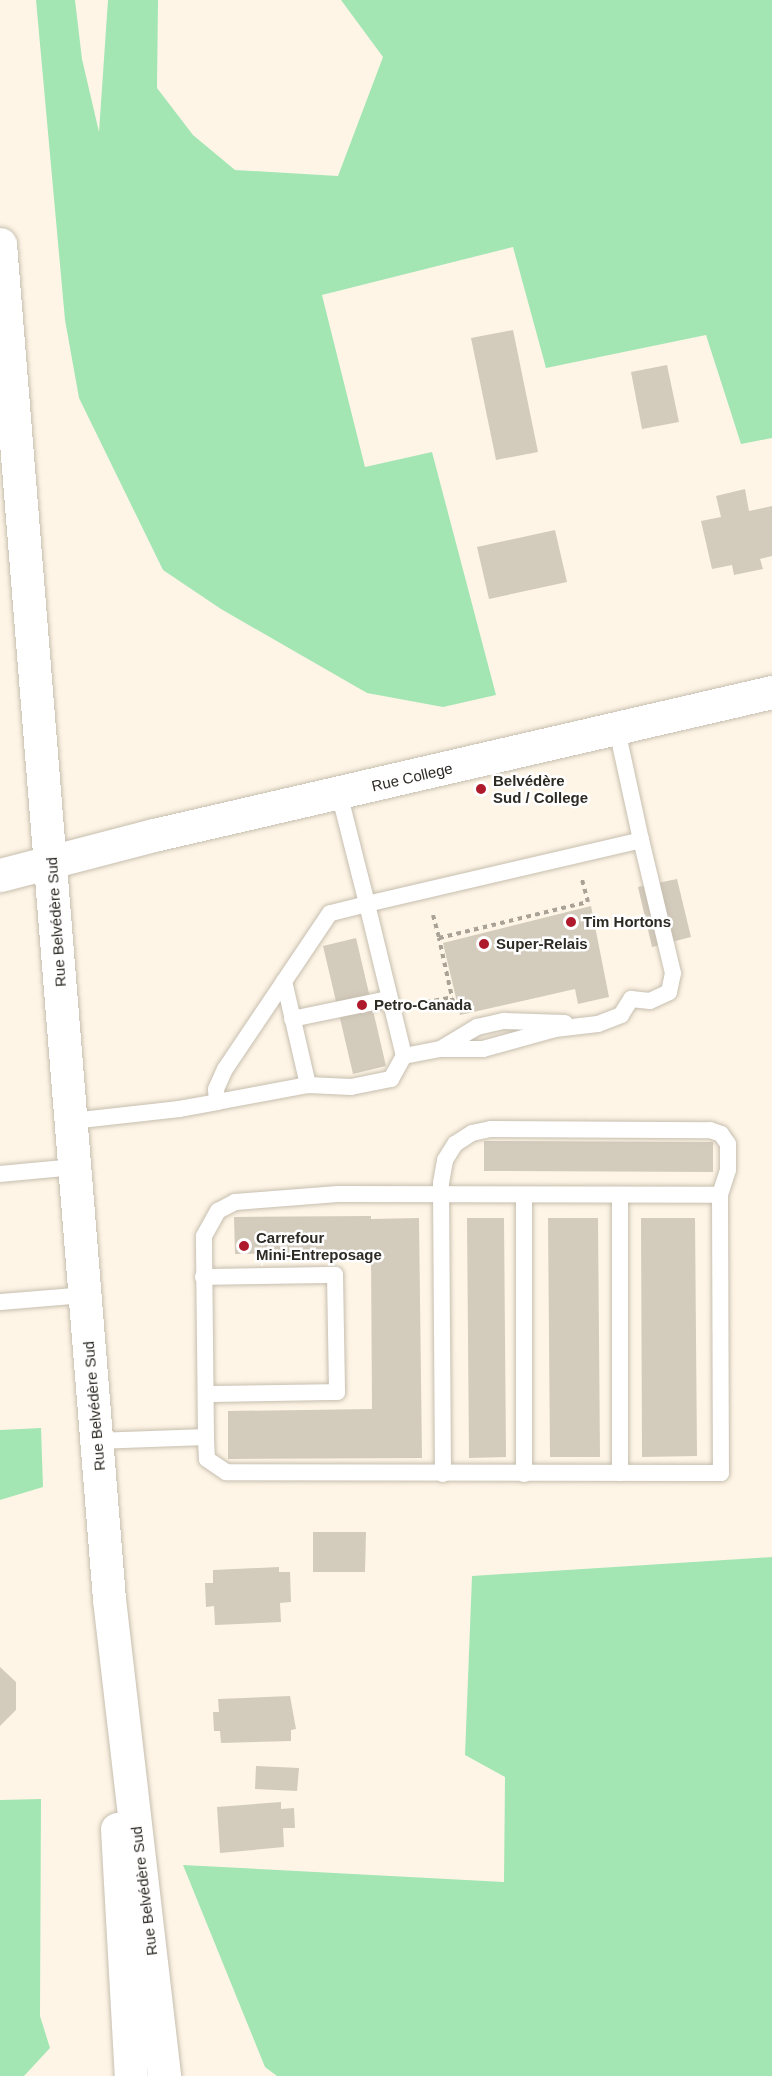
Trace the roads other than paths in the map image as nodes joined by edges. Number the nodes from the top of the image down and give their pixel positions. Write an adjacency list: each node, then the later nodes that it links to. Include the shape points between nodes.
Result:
1 (0, 244): 6 (street, Rue Belvédère Sud)
2 (772, 692): 3 (street, Rue College)
3 (617, 730): 4 (street, Rue College); 5 (lane)
4 (339, 793): 6 (street, Rue College); 8 (lane)
5 (641, 840): 8 (lane); 12 (lane, via 670,960 672,987 657,999 631,999 625,1011 611,1020 483,1049 441,1049)
6 (51, 862): 7 (street, Rue College); 15 (street, Rue Belvédère Sud)
7 (0, 875)
8 (366, 904): 9 (lane, via 330,913); 10 (lane)
9 (284, 981): 11 (lane); 14 (lane, via 225,1069 216,1089)
10 (389, 999): 11 (lane); 12 (lane)
11 (292, 1019): 13 (lane)
12 (404, 1056): 13 (lane, via 392,1079 351,1087)
13 (308, 1085): 14 (lane)
14 (217, 1102): 15 (lane)
15 (72, 1121): 16 (street, Rue Belvédère Sud)
16 (75, 1167): 17 (lane); 23 (street, Rue Belvédère Sud)
17 (0, 1174)
18 (441, 1194): 19 (lane); 21 (lane, via 442,1169 455,1143 481,1130 514,1129 715,1131 725,1138 728,1150 728,1170); 22 (lane, via 338,1194 235,1202 218,1211 206,1227); 29 (lane)
19 (524, 1195): 20 (lane); 30 (lane)
20 (620, 1195): 21 (lane); 28 (lane)
21 (720, 1195): 28 (lane, via 721,1473)
22 (203, 1277): 25 (lane); 25 (lane, via 335,1275 338,1392)
23 (85, 1295): 24 (lane); 27 (street, Rue Belvédère Sud)
24 (0, 1302)
25 (206, 1394): 26 (lane)
26 (206, 1437): 27 (lane); 29 (lane, via 207,1459 226,1472)
27 (96, 1441): 31 (street, Rue Belvédère Sud)
28 (620, 1473): 30 (lane)
29 (443, 1474): 30 (lane)
30 (524, 1474)
31 (109, 1599): 32 (street, Rue Belvédère Sud); 33 (street, Rue Belvédère Sud)
32 (131, 2076)
33 (164, 2076)

